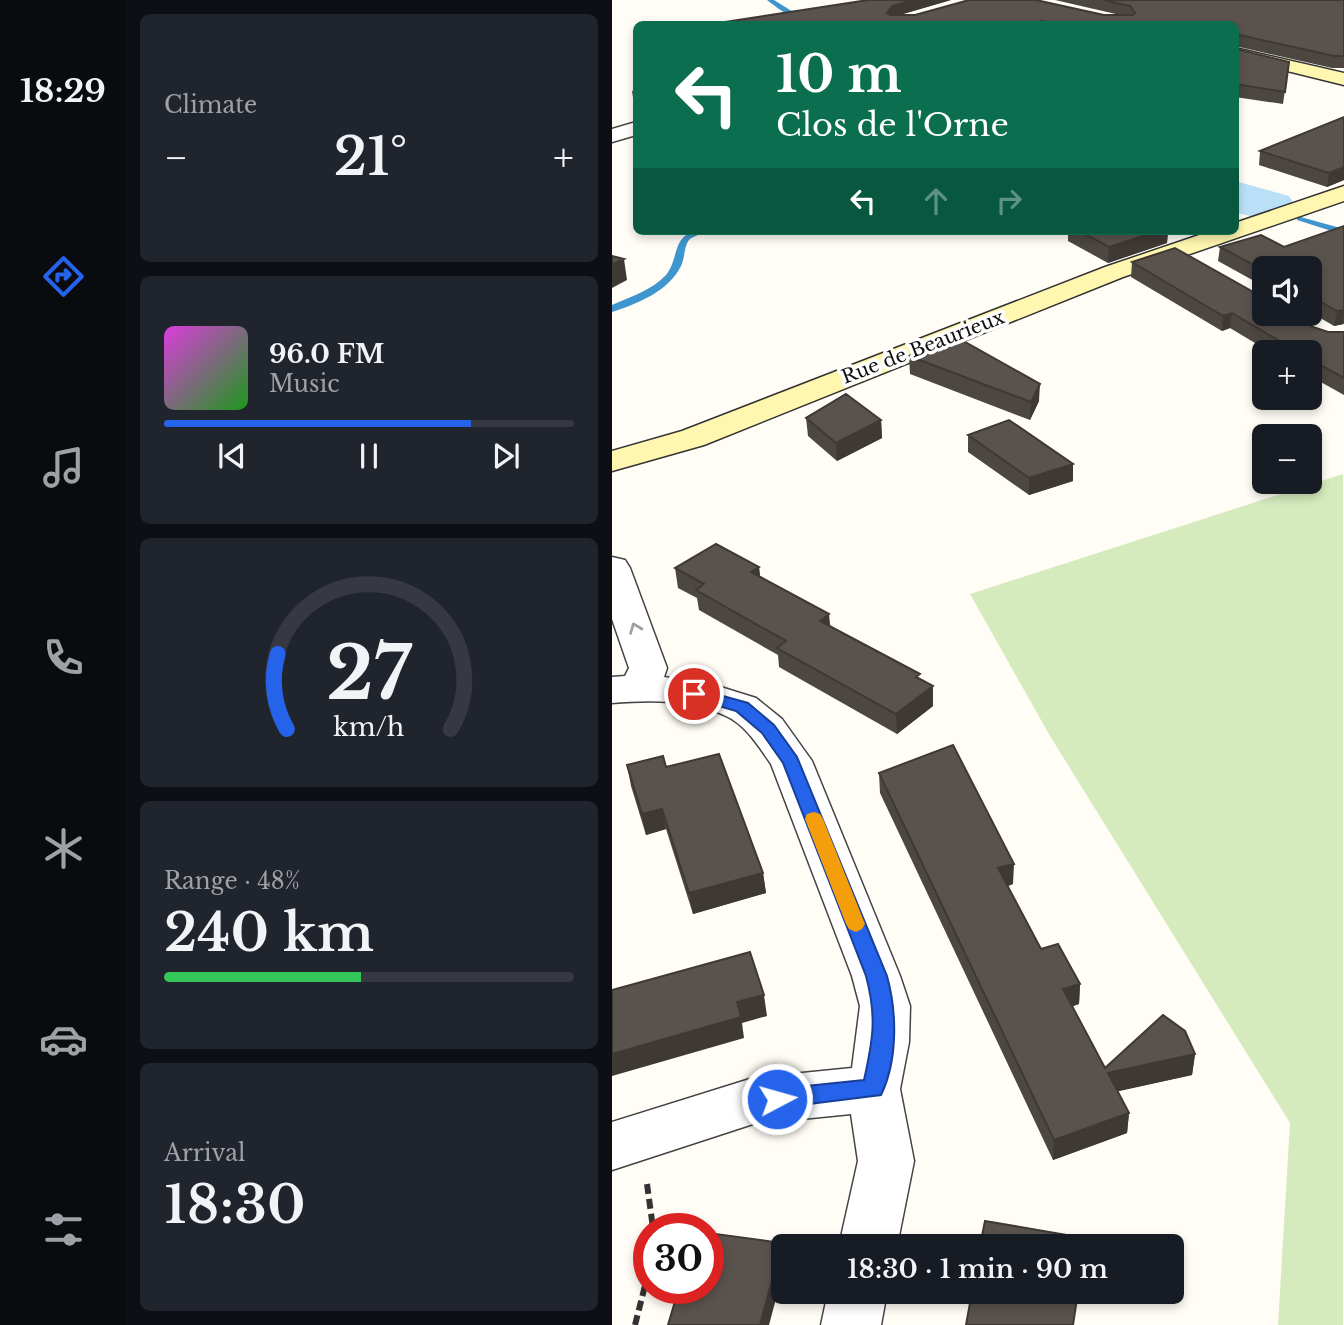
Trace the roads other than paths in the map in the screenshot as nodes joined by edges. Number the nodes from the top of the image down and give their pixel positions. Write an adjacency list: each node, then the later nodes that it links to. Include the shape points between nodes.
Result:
1 (1239, 54): 2 (street)
2 (1344, 79)
3 (633, 129): 4 (street)
4 (612, 135)
5 (1344, 193): 6 (street, Rue de Beaurieux)
6 (1239, 230)
7 (1228, 235): 8 (street, Rue de Beaurieux, via 1189,258 1091,281 693,438)
8 (612, 461)
9 (612, 568): 10 (street, one-way to 9, via 646,678 648,668)
10 (621, 683): 11 (street, via 677,690 742,707 768,729 791,761 885,1006)
11 (873, 1088): 12 (street, via 753,1101); 13 (street, via 886,1161)
12 (612, 1146)
13 (871, 1234)
14 (855, 1304): 15 (street)
15 (851, 1325)

